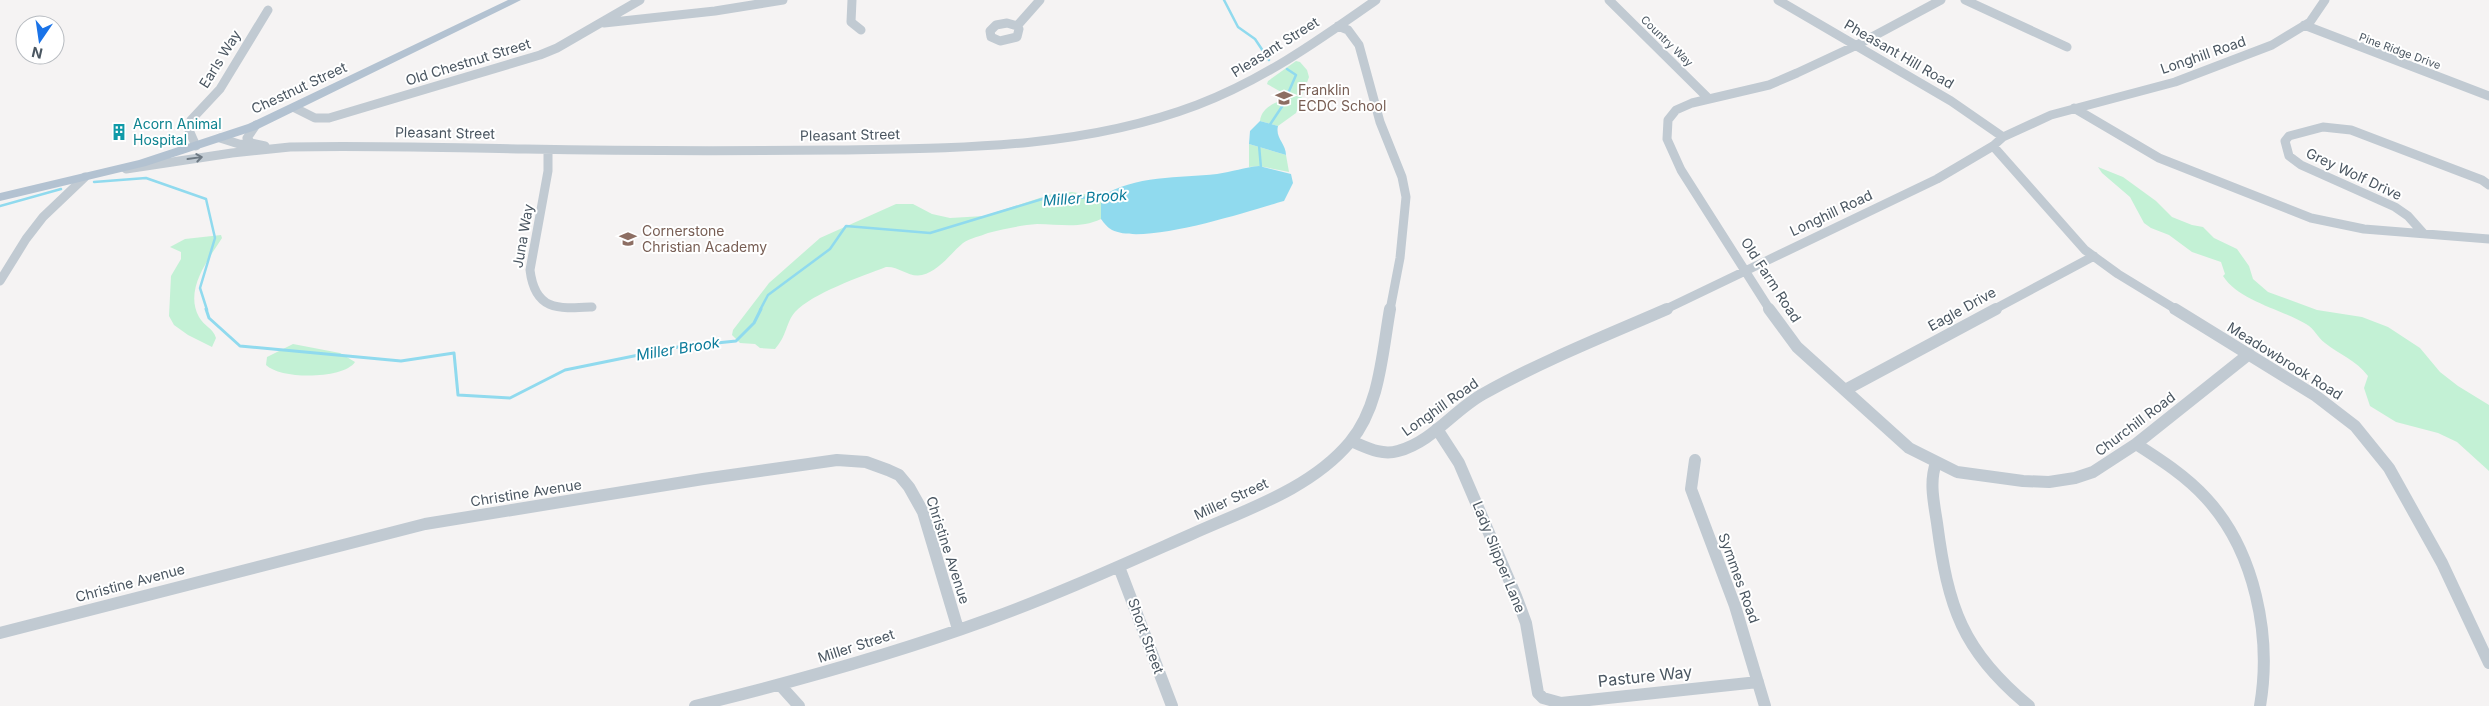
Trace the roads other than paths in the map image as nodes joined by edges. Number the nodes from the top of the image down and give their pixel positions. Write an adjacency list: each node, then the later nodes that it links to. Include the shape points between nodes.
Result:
1 (516, 0): 22 (main road, Chestnut Street)
2 (640, 0): 13 (street, Old Chestnut Street)
3 (783, 0): 13 (street)
4 (852, 0): 17 (street, via 852,22)
5 (1040, 0): 14 (street)
6 (1376, 0): 15 (street, Pleasant Street)
7 (1609, 0): 21 (street, Country Way)
8 (1778, 0): 18 (street, Pheasant Hill Road)
9 (1941, 0): 18 (street, Old Farm Road)
10 (1965, 0): 19 (street)
11 (2325, 0): 16 (street, Longhill Road)
12 (268, 10): 29 (street, Earls Way, via 212,98 192,120 190,131)
13 (601, 23): 22 (street, Old Chestnut Street, via 540,55 329,118 315,118)
14 (1017, 26)
15 (1338, 26): 32 (street, Pleasant Street, via 1264,74 1227,93 1162,117 1063,139 1027,144 791,151); 47 (street, Miller Street, via 1348,30 1359,45 1380,122 1402,177 1406,197 1400,258 1373,402)
16 (2304, 26): 20 (street, Pine Ridge Drive); 23 (street, Longhill Road, via 2272,45 2213,70)
17 (861, 30)
18 (1857, 45): 21 (street, Old Farm Road, via 1769,84); 25 (street, Pheasant Hill Road, via 1951,100)
19 (2067, 47)
20 (2489, 96)
21 (1708, 98): 41 (street, Old Farm Road, via 1683,106 1671,114 1666,126 1667,139 1681,170)
22 (295, 108): 24 (main road, Chestnut Street)
23 (2074, 108): 25 (street, Longhill Road); 38 (street, via 2159,158 2311,218 2364,230)
24 (256, 125): 26 (main road, Chestnut Street); 28 (street, via 247,138)
25 (2003, 137): 30 (street, Longhill Road)
26 (220, 138): 27 (main road, Chestnut Street); 28 (street, Pleasant Street)
27 (208, 143): 29 (main road, Chestnut Street); 33 (street, Pleasant Street, via 218,150)
28 (258, 145): 31 (street, Pleasant Street)
29 (196, 146): 34 (main road, Chestnut Street)
30 (1994, 146): 40 (street, Meadowbrook Road); 41 (street, Longhill Road, via 1937,178)
31 (290, 147): 32 (street, Pleasant Street); 33 (street, Pleasant Street)
32 (548, 150): 43 (street, Juna Way, via 548,171 530,284 541,301 568,309)
33 (232, 153): 34 (street, Pleasant Street, one-way to 33)
34 (112, 171): 35 (main road, Chestnut Street)
35 (85, 177): 37 (main road); 42 (street, via 43,216)
36 (2489, 185): 38 (street, Grey Wolf Drive, via 2351,130 2323,127 2289,136 2285,141 2289,156 2301,165 2395,208 2408,216)
37 (0, 197)
38 (2424, 234): 39 (street)
39 (2489, 239)
40 (2094, 256): 44 (street, Meadowbrook Road); 45 (street, Eagle Drive)
41 (1744, 270): 45 (street, Old Farm Road, via 1797,347); 46 (street, Longhill Road, via 1707,291 1525,372 1481,395)
42 (0, 282)
43 (592, 307)
44 (2249, 354): 48 (street, Churchill Road); 54 (street, Meadowbrook Road, via 2345,417 2374,446 2438,556)
45 (1845, 390): 50 (street, Old Farm Road, via 1909,448)
46 (1437, 429): 47 (street, Longhill Road, via 1412,446 1396,452 1377,452); 57 (street, Lady Slipper Lane, via 1460,463 1526,623)
47 (1351, 441): 51 (street, Miller Street, via 1332,460 1300,481)
48 (2136, 444): 50 (street, Churchill Road, via 2094,472 2050,482 1957,472); 63 (street, via 2193,485 2216,510 2234,540 2263,631 2265,674)
49 (1695, 460): 55 (street, Symmes Road, via 1690,489 1735,606)
50 (1936, 463): 62 (street, via 1931,476 1946,577 1956,613 1968,641 1985,664)
51 (1119, 567): 52 (street, Miller Street); 60 (street, Short Street)
52 (958, 629): 53 (street, Christine Avenue, via 923,512 914,494 899,475 888,470 866,462 837,460 425,524); 56 (street, Miller Street)
53 (0, 633)
54 (2489, 663)
55 (1758, 682): 57 (street, Pasture Way, via 1561,703); 61 (street, Symmes Road)
56 (780, 685): 58 (street, Miller Street); 59 (street)
57 (1540, 699)
58 (695, 706)
59 (800, 706)
60 (1172, 706)
61 (1765, 706)
62 (2029, 706)
63 (2260, 706)

